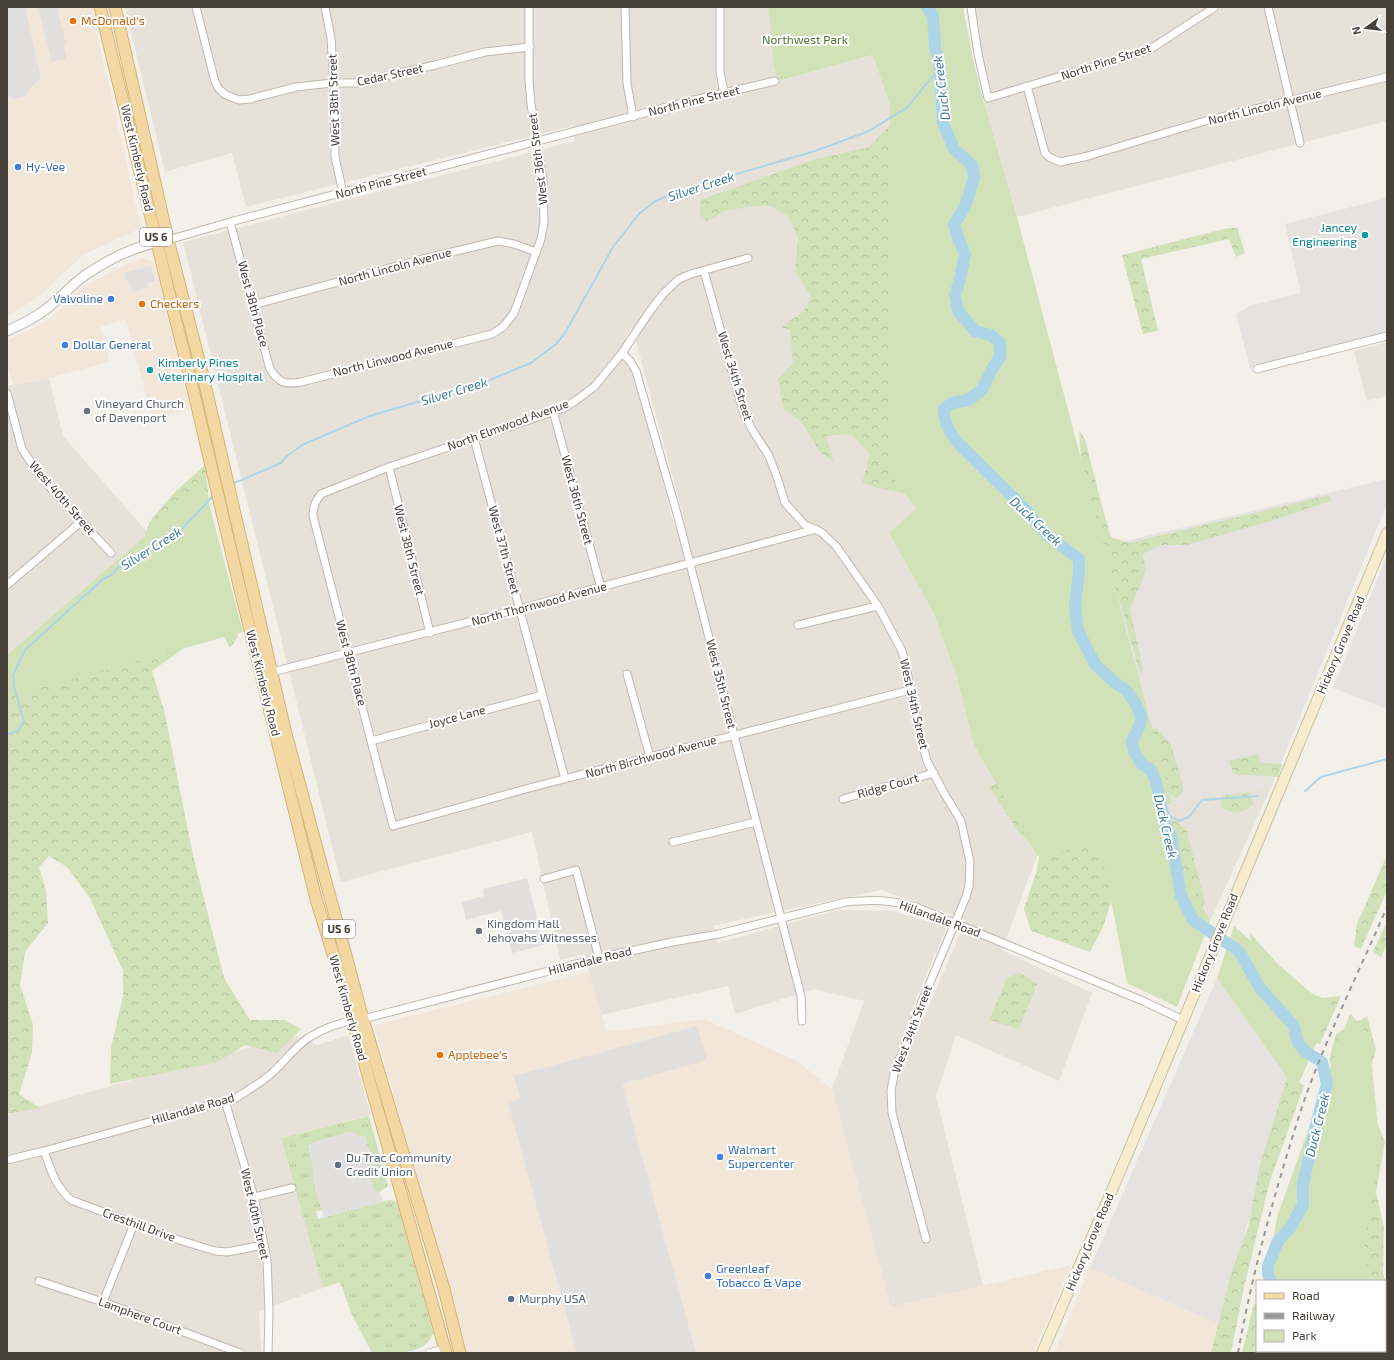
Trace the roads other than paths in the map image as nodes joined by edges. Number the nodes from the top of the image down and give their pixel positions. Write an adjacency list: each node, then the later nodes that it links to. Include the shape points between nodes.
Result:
1 (100, 7): 23 (main road, West Kimberly Road / US 6)
2 (114, 7): 23 (main road, West Kimberly Road / US 6)
3 (196, 7): 14 (street, Cedar Street, via 215,82 219,90 226,95 239,100 250,99 296,87)
4 (325, 7): 14 (street, West 38th Street, via 331,38)
5 (529, 7): 11 (street, West 36th Street)
6 (625, 7): 18 (street, via 627,83)
7 (720, 7): 16 (street, via 720,72)
8 (971, 7): 15 (street, North Pine Street, via 988,98)
9 (1216, 7): 15 (street, North Pine Street, via 1149,50)
10 (1268, 7): 17 (street)
11 (530, 47): 14 (street, Cedar Street, via 485,52 356,83); 19 (street, West 36th Street, via 529,81)
12 (1387, 77): 17 (street, North Lincoln Avenue)
13 (776, 81): 16 (street, North Pine Street)
14 (334, 83): 21 (street, West 38th Street, via 336,157)
15 (1027, 86): 17 (street, North Lincoln Avenue, via 1045,153 1060,162)
16 (724, 93): 18 (street, North Pine Street)
17 (1290, 100): 20 (street)
18 (633, 117): 19 (street, North Pine Street)
19 (537, 142): 21 (street, North Pine Street); 24 (street, West 36th Street, via 543,181 544,222)
20 (1300, 143)
21 (343, 193): 22 (street, North Pine Street)
22 (230, 222): 23 (street, North Pine Street); 27 (street, West 38th Place)
23 (162, 241): 29 (street, North Pine Street, via 139,247 87,274 50,306); 51 (main road, West Kimberly Road / US 6, via 220,505); 51 (main road, West Kimberly Road / US 6, via 188,315 224,464)
24 (536, 252): 27 (street, North Lincoln Avenue, via 498,241); 28 (street, West 36th Street, via 514,313)
25 (748, 258): 26 (street, North Elmwood Avenue)
26 (704, 271): 31 (street, North Elmwood Avenue, via 679,280 664,293); 40 (street, West 34th Street, via 744,414 769,456 784,503 805,525)
27 (253, 305): 33 (street, West 38th Place, via 270,368)
28 (503, 327): 33 (street, North Linwood Avenue, via 492,334 301,382)
29 (7, 331)
30 (1387, 336): 32 (street)
31 (622, 353): 35 (street, North Elmwood Avenue, via 595,386 564,408); 43 (street, West 35th Street, via 636,370)
32 (1257, 369)
33 (282, 382)
34 (7, 393): 39 (street, West 40th Street, via 22,449 54,492)
35 (553, 411): 36 (street, North Elmwood Avenue); 45 (street, West 36th Street)
36 (474, 438): 37 (street, North Elmwood Avenue); 47 (street, West 37th Street)
37 (389, 466): 38 (street, North Elmwood Avenue, via 321,494); 49 (street, West 38th Street)
38 (316, 501): 50 (street, West 38th Place, via 313,516)
39 (82, 521): 42 (street, West 40th Street); 44 (street)
40 (816, 529): 43 (street, North Thornwood Avenue); 46 (street, West 34th Street, via 836,546)
41 (1387, 533): 69 (main road, Hickory Grove Road)
42 (111, 553)
43 (690, 564): 45 (street, North Thornwood Avenue); 55 (street, West 35th Street)
44 (7, 585)
45 (601, 588): 47 (street, North Thornwood Avenue)
46 (878, 606): 48 (street); 53 (street, West 34th Street, via 902,651)
47 (519, 609): 49 (street, North Thornwood Avenue); 54 (street, West 37th Street)
48 (798, 625)
49 (430, 633): 50 (street, North Thornwood Avenue)
50 (348, 653): 51 (street, North Thornwood Avenue); 56 (street, West 38th Place)
51 (266, 673): 68 (main road, West Kimberly Road / US 6, via 285,730)
52 (628, 674): 57 (street)
53 (910, 690): 55 (street, North Birchwood Avenue); 58 (street, West 34th Street, via 922,743)
54 (542, 694): 56 (street, Joyce Lane); 59 (street, West 37th Street)
55 (734, 735): 57 (street, North Birchwood Avenue); 61 (street, West 35th Street)
56 (371, 741): 62 (street, West 38th Place)
57 (650, 757): 59 (street, North Birchwood Avenue)
58 (934, 774): 60 (street, Ridge Court); 66 (street, West 34th Street, via 961,821 969,851 969,886)
59 (565, 779): 62 (street, North Birchwood Avenue)
60 (843, 799)
61 (756, 822): 63 (street); 65 (street, West 35th Street)
62 (393, 826)
63 (673, 842)
64 (544, 879): 67 (street, via 576,870)
65 (781, 918): 66 (street, Hillandale Road, via 846,902 887,900 916,907); 67 (street, Hillandale Road, via 719,934); 70 (street, West 35th Street, via 800,996)
66 (956, 923): 69 (street, Hillandale Road); 77 (street, West 34th Street, via 895,1069 891,1090 892,1114)
67 (599, 958): 68 (street, Hillandale Road)
68 (358, 1020): 71 (street, Hillandale Road, via 328,1028 307,1039 252,1088); 81 (main road, West Kimberly Road / US 6, via 444,1290); 82 (main road, West Kimberly Road / US 6)
69 (1183, 1020): 86 (main road, Hickory Grove Road)
70 (802, 1021)
71 (226, 1101): 72 (street, Hillandale Road); 75 (street, West 40th Street)
72 (44, 1151): 73 (street, Hillandale Road); 76 (street, Cresthill Drive, via 56,1182 71,1200)
73 (7, 1160)
74 (292, 1188): 75 (street)
75 (254, 1198): 78 (street, West 40th Street)
76 (134, 1224): 78 (street, Cresthill Drive, via 215,1251 233,1251); 80 (street)
77 (926, 1239)
78 (263, 1245): 84 (street, West 40th Street, via 267,1267)
79 (39, 1281): 80 (street, Lamphere Court)
80 (103, 1302): 83 (street, Lamphere Court)
81 (459, 1349): 82 (main road)
82 (446, 1351): 85 (street)
83 (240, 1353)
84 (268, 1353)
85 (429, 1353)
86 (1042, 1353)

